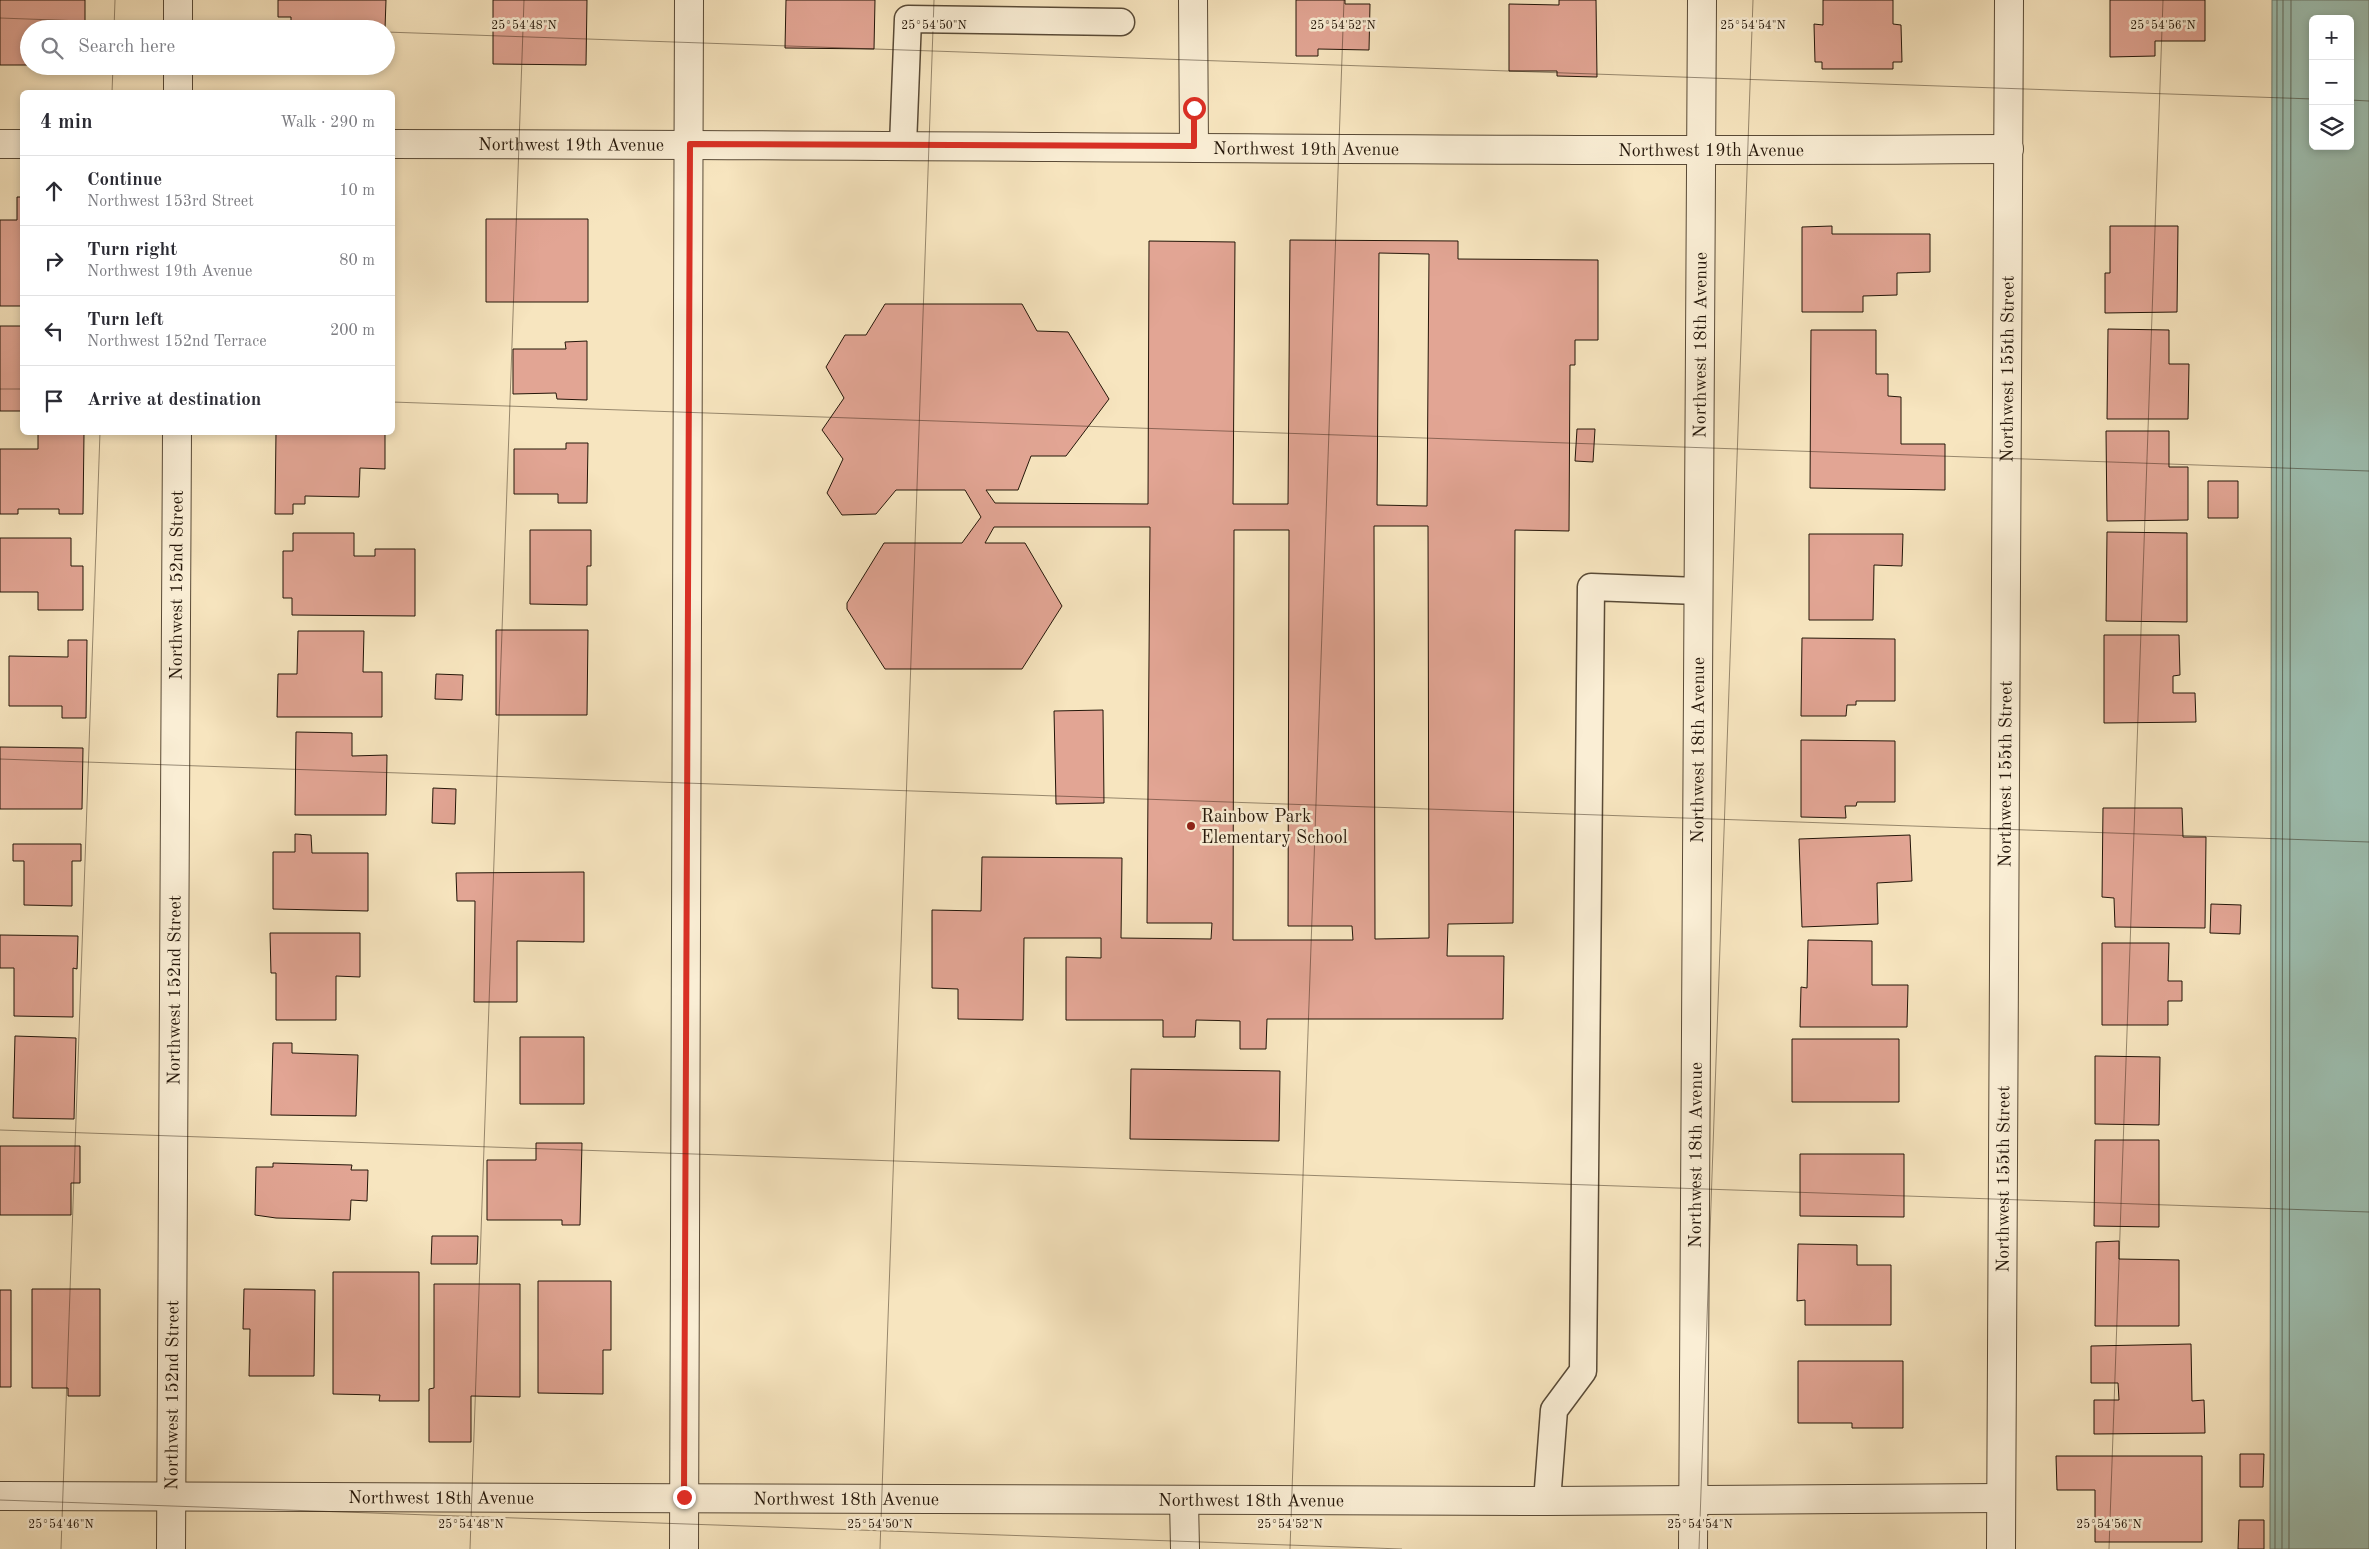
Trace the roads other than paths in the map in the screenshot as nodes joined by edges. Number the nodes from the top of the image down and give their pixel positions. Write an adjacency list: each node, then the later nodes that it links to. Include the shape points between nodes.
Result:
1 (178, 0): 6 (street)
2 (689, 0): 13 (street)
3 (1194, 0): 15 (street)
4 (1702, 0): 17 (street, Northwest 18th Avenue)
5 (2010, 0): 16 (street, Northwest 155th Street)
6 (178, 20)
7 (1122, 22): 14 (lane, via 908,19)
8 (178, 75): 9 (street)
9 (178, 90)
10 (0, 144): 11 (street)
11 (20, 144)
12 (395, 144): 13 (street, Northwest 19th Avenue)
13 (690, 144): 14 (street, Northwest 19th Avenue); 22 (street)
14 (903, 145): 15 (street, Northwest 19th Avenue)
15 (1194, 146): 17 (street, Northwest 19th Avenue)
16 (2009, 149): 17 (street, Northwest 19th Avenue); 23 (street, Northwest 155th Street)
17 (1701, 151): 19 (street, Northwest 18th Avenue)
18 (176, 435): 21 (street, Northwest 152nd Street)
19 (1698, 591): 25 (street, Northwest 18th Avenue); 26 (lane, via 1590,587 1583,1371 1554,1410)
20 (0, 1496): 21 (street, Northwest 18th Avenue)
21 (172, 1497): 22 (street, Northwest 18th Avenue); 27 (street, Northwest 152nd Street)
22 (684, 1497): 24 (street, Northwest 18th Avenue); 28 (street)
23 (2001, 1498): 25 (street, Northwest 18th Avenue); 31 (street, Northwest 155th Street)
24 (1184, 1500): 26 (street, Northwest 18th Avenue); 29 (street)
25 (1693, 1500): 26 (street, Northwest 18th Avenue); 30 (street, Northwest 18th Avenue)
26 (1547, 1501)
27 (171, 1549)
28 (684, 1549)
29 (1185, 1549)
30 (1693, 1549)
31 (2001, 1549)

